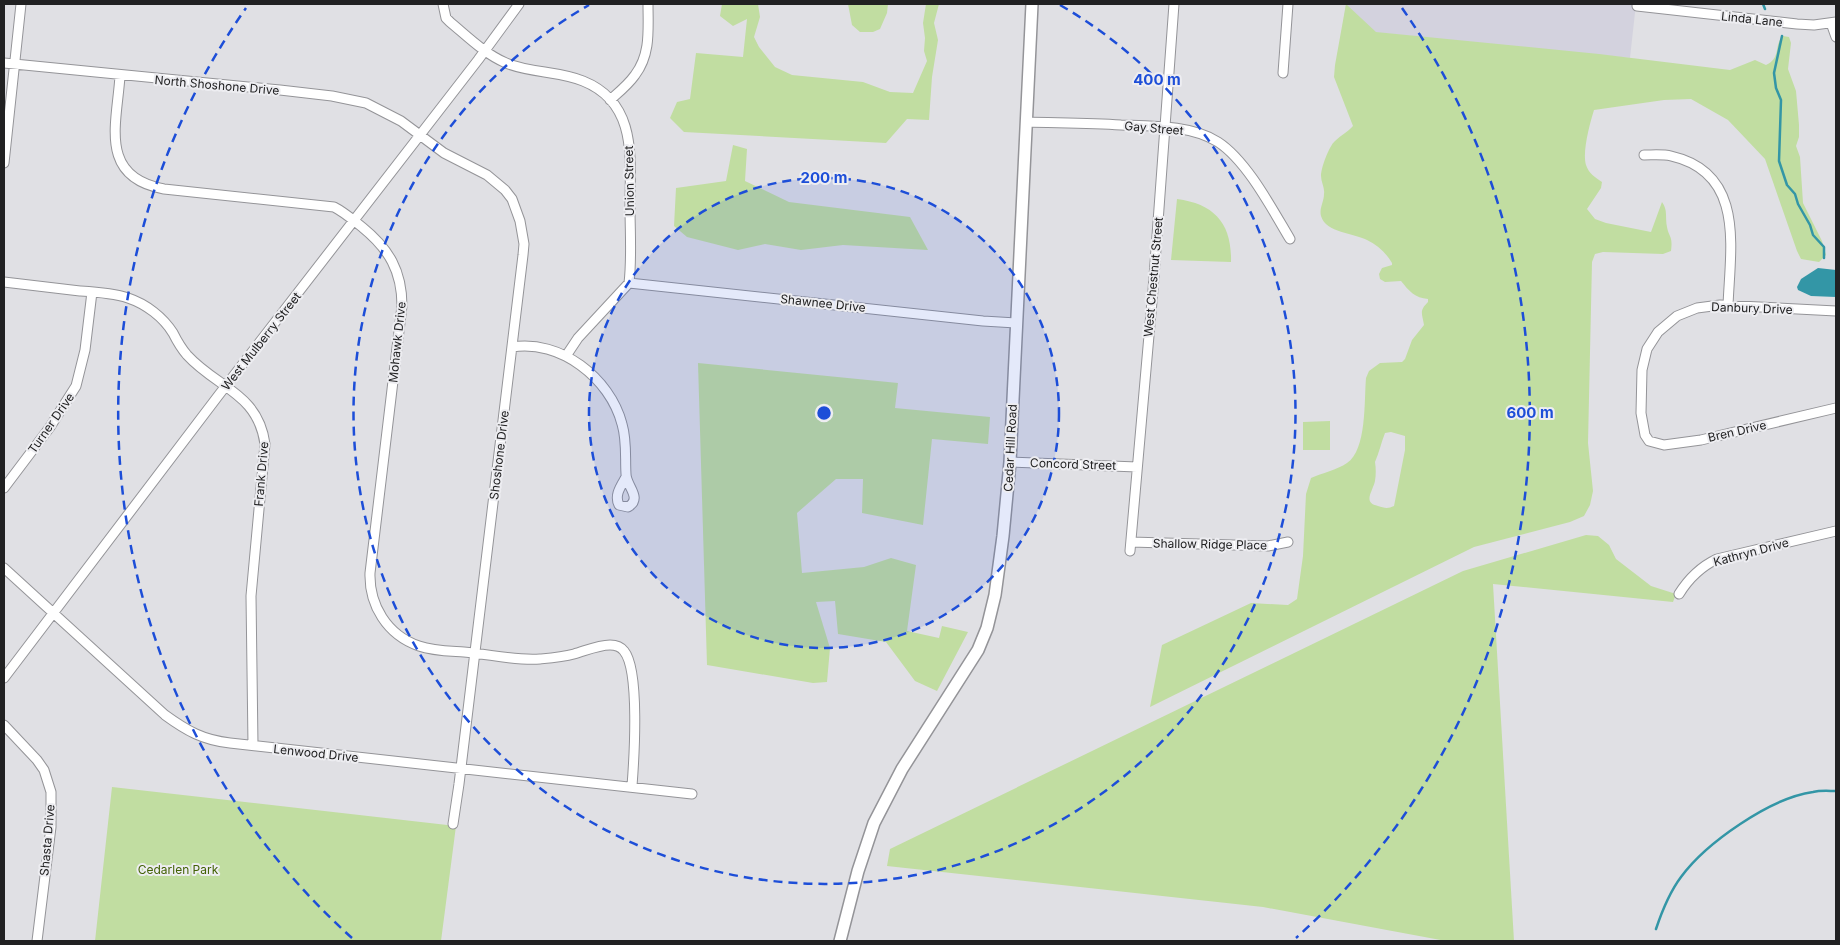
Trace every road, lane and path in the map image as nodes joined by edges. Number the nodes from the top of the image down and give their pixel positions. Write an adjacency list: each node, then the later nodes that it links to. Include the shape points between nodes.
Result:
1 (21, 4): 14 (street)
2 (443, 4): 12 (street, Union Street, via 450,22)
3 (518, 4): 12 (street, West Mulberry Street)
4 (648, 4): 17 (street, via 645,56 635,75)
5 (1032, 4): 18 (main road, Cedar Hill Road)
6 (1174, 4): 19 (street, West Chestnut Street)
7 (1288, 4): 15 (street)
8 (1637, 6): 9 (street, Linda Lane)
9 (1683, 8): 10 (street, Linda Lane, via 1797,24)
10 (1834, 23): 11 (street)
11 (1836, 37)
12 (486, 51): 17 (street, Union Street, via 507,64 586,82); 20 (street, West Mulberry Street)
13 (4, 63): 14 (street, North Shoshone Drive)
14 (14, 64): 16 (street, North Shoshone Drive); 22 (street)
15 (1283, 73)
16 (120, 76): 20 (street, North Shoshone Drive, via 280,90 352,100 388,113); 23 (street, Mohawk Drive, via 114,141 124,166 142,182 164,189 334,207)
17 (610, 100): 26 (street, Union Street, via 620,112 630,146)
18 (1026, 122): 19 (street, Gay Street); 30 (main road, Cedar Hill Road)
19 (1165, 127): 24 (street, Gay Street, via 1196,133 1218,142 1227,150 1252,179); 37 (street, West Chestnut Street)
20 (420, 136): 23 (street, West Mulberry Street); 31 (street, Shoshone Drive, via 454,160 492,179 505,190 517,210 524,244)
21 (1644, 155): 28 (street, via 1670,156 1687,161 1719,188 1727,204 1731,224)
22 (4, 163)
23 (354, 221): 33 (street, West Mulberry Street); 46 (street, Mohawk Drive, via 377,239 387,252 397,272 402,295 370,573 372,594 381,618 408,641 429,649)
24 (1290, 239)
25 (4, 282): 27 (street, Frank Drive)
26 (629, 283): 30 (street, Shawnee Drive); 32 (street, via 578,338)
27 (92, 292): 33 (street, Frank Drive, via 128,298 148,308 172,332 188,356); 39 (street, Turner Drive, via 85,350 76,386)
28 (1728, 306): 29 (street, Danbury Drive); 35 (street, Danbury Drive, via 1687,311 1667,322 1653,338 1642,370 1641,413)
29 (1836, 311)
30 (1016, 323): 36 (main road, Cedar Hill Road)
31 (512, 347): 32 (street, via 528,345); 46 (street, Shoshone Drive)
32 (566, 356): 38 (street, via 595,379 615,405 626,444)
33 (226, 386): 45 (street, West Mulberry Street); 49 (street, Frank Drive, via 256,416 265,444 252,596)
34 (1836, 408): 35 (street, Bren Drive, via 1674,444 1649,441)
35 (1645, 431)
36 (1010, 462): 37 (street, Concord Street); 55 (main road, Cedar Hill Road, via 1003,541 992,611 985,634 966,670 900,773 874,823 861,859)
37 (1137, 467): 42 (street, West Chestnut Street)
38 (626, 477)
39 (4, 488)
40 (1836, 531): 44 (street, Kathryn Drive, via 1717,559 1693,574)
41 (1288, 542): 42 (street, Shallow Ridge Place, via 1268,546)
42 (1131, 547)
43 (4, 568): 45 (street, Lenwood Drive)
44 (1679, 594)
45 (54, 613): 47 (street, West Mulberry Street); 49 (street, Lenwood Drive, via 165,715 185,729 217,741)
46 (475, 654): 50 (street, Shoshone Drive); 51 (street, Mohawk Drive, via 538,659 612,645 624,651 629,662 634,699)
47 (4, 678)
48 (4, 725): 54 (street, Shasta Drive, via 44,770 50,792 51,827)
49 (253, 745): 50 (street, Lenwood Drive)
50 (461, 769): 51 (street, Lenwood Drive); 53 (street, Shoshone Drive)
51 (632, 786): 52 (street, Lenwood Drive)
52 (692, 794)
53 (453, 824)
54 (37, 941)
55 (840, 941)

